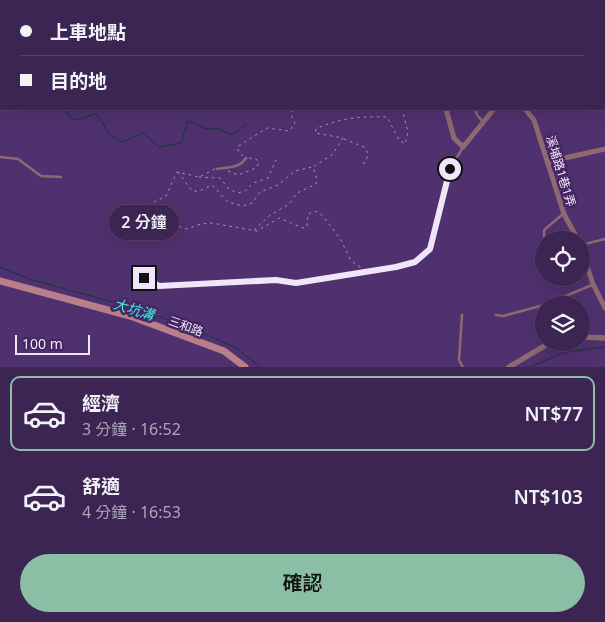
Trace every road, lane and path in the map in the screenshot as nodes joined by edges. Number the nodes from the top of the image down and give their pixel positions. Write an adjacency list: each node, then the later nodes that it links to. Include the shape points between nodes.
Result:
1 (293, 110): 12 (path, via 295,124 289,131 267,128 237,147)
2 (402, 110): 8 (path, via 408,132 405,144 399,140 387,118 370,116 330,122 316,129 319,136)
3 (446, 110): 9 (street, via 454,138)
4 (475, 110): 7 (lane)
5 (493, 110): 7 (street)
6 (526, 110): 14 (street, 溪埔路1巷1弄, via 534,120)
7 (483, 122): 9 (street)
8 (343, 138): 15 (path, via 364,147 368,153 366,162); 16 (path, via 332,155)
9 (463, 147): 27 (lane, via 450,169 430,249 415,262)
10 (605, 149): 14 (street)
11 (0, 157): 19 (lane, via 18,159 41,176)
12 (246, 158): 17 (lane, via 233,167); 17 (path, via 256,159 259,163 247,173 238,175)
13 (276, 160): 20 (path, via 268,178 253,183 245,192 230,189 220,178)
14 (547, 162): 21 (street, 溪埔路1巷1弄)
15 (360, 165)
16 (313, 167): 18 (path, via 295,171 278,185 260,192 252,203 243,206 228,202 212,185 192,191); 22 (path, via 316,184 297,193 289,204)
17 (217, 169): 20 (path)
18 (177, 172): 20 (path); 22 (path, via 166,196 144,207 142,212 187,229 212,223)
19 (61, 177)
20 (199, 177)
21 (564, 214): 23 (lane); 24 (street, 溪埔路1巷1弄)
22 (254, 230): 27 (path, via 261,231 279,218 307,227 308,214 315,211 324,216 351,261 361,265)
23 (544, 231)
24 (573, 231)
25 (605, 240): 26 (lane)
26 (590, 244)
27 (365, 272): 29 (lane, via 296,283 276,280 159,286)
28 (590, 274): 31 (street)
29 (144, 278)
30 (0, 281): 40 (main road, 三和路, via 130,316 224,351)
31 (593, 284): 32 (lane); 34 (street)
32 (565, 296)
33 (535, 307): 36 (lane)
34 (605, 308)
35 (462, 315): 41 (lane, via 459,360)
36 (496, 315)
37 (590, 337): 38 (street)
38 (605, 338)
39 (536, 351): 42 (street)
40 (245, 367)
41 (463, 367)
42 (508, 367)

